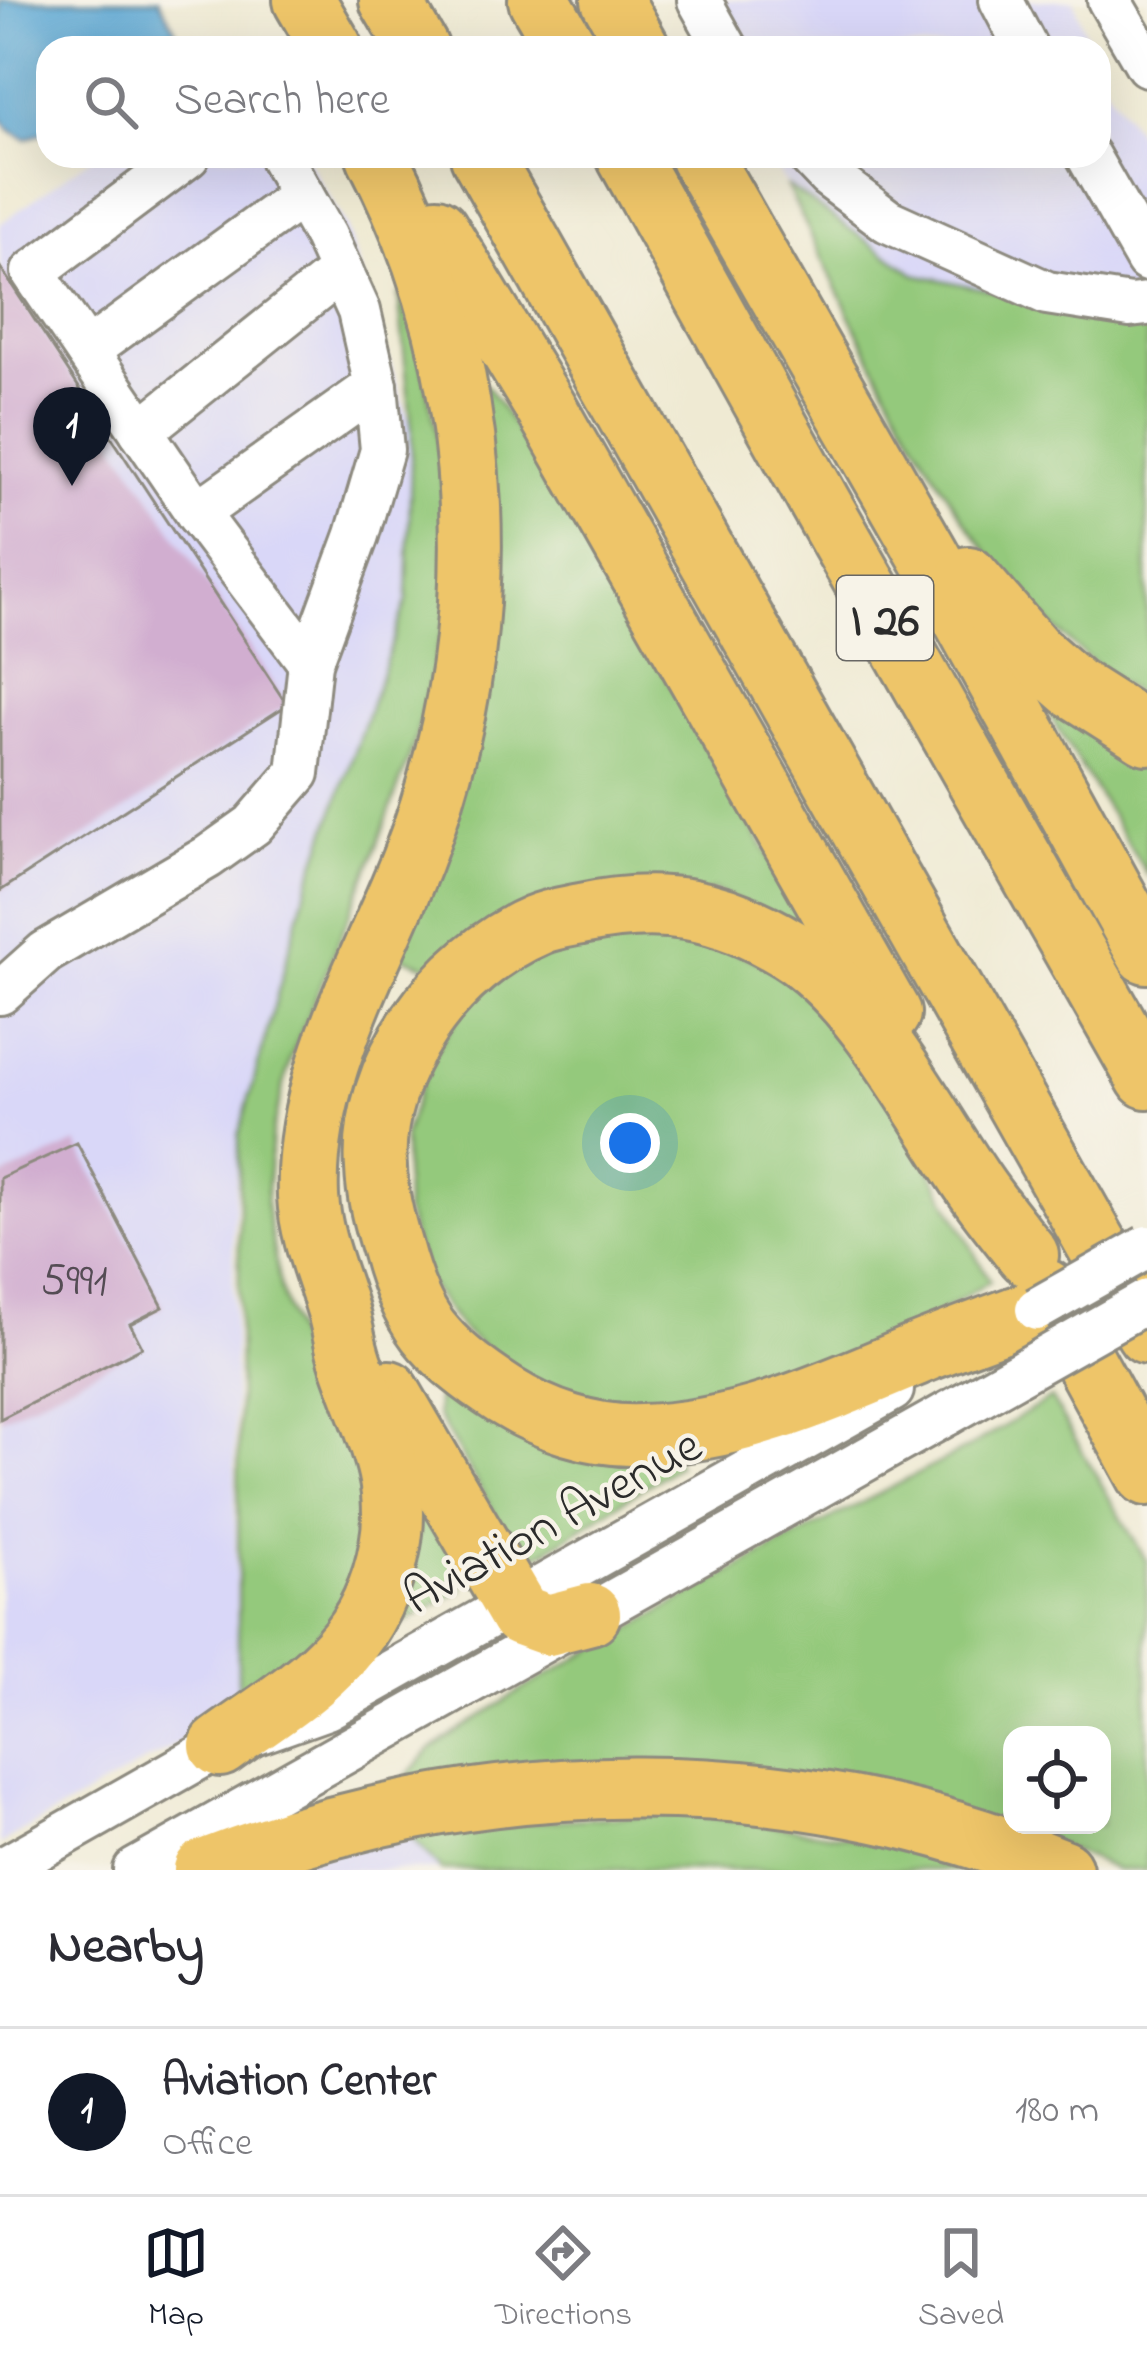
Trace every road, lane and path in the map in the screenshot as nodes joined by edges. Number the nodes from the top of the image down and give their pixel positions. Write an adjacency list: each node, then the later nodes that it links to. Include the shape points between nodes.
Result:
1 (302, 0): 8 (highway); 9 (highway)
2 (390, 0): 10 (highway)
3 (539, 0): 11 (highway)
4 (616, 0): 12 (highway)
5 (699, 0): 13 (street)
6 (1001, 0): 14 (street)
7 (1109, 0): 15 (street)
8 (317, 36)
9 (324, 36)
10 (411, 36)
11 (560, 36)
12 (635, 36)
13 (719, 36)
14 (1020, 36)
15 (1147, 64)
16 (172, 168): 29 (street, via 33,272)
17 (287, 168): 25 (street)
18 (383, 168): 42 (highway, via 422,254 460,399 471,601 452,726 430,804 320,1095 308,1196)
19 (401, 168): 40 (highway, via 546,408)
20 (488, 168): 43 (highway, I 26)
21 (634, 168): 38 (highway, I 26)
22 (707, 168): 30 (highway)
23 (820, 168): 28 (street, via 888,221 1047,293)
24 (1095, 168): 26 (street)
25 (302, 195): 27 (street); 29 (street)
26 (1147, 260)
27 (340, 271): 31 (street, via 359,311); 32 (street)
28 (1147, 304)
29 (87, 351): 32 (street)
30 (811, 351): 35 (highway, via 985,599 1072,687); 36 (highway)
31 (376, 386): 33 (street); 34 (street, via 382,450)
32 (141, 431): 33 (street)
33 (197, 512): 34 (street)
34 (310, 663): 37 (street, via 298,773 253,825 46,952)
35 (1147, 734)
36 (1147, 953)
37 (0, 993)
38 (1147, 1078)
39 (1147, 1246): 40 (street, bridge)
40 (1032, 1282): 44 (highway); 44 (highway, via 850,1004 817,968 750,928 699,908 653,905 539,924 459,977 425,1014 382,1108 375,1164 383,1220 401,1280 432,1336 480,1380 529,1411 643,1436 776,1411); 45 (highway)
41 (1147, 1301): 47 (street, Aviation Avenue, bridge)
42 (336, 1304): 46 (highway); 48 (highway, via 386,1450 390,1546 358,1634 328,1669)
43 (1147, 1333)
44 (920, 1364): 46 (street, Aviation Avenue)
45 (1147, 1474)
46 (512, 1603): 47 (highway, via 520,1615 548,1625); 48 (street, Aviation Avenue, via 327,1708)
47 (590, 1614): 50 (street, Aviation Avenue)
48 (220, 1746): 49 (street, Aviation Avenue)
49 (1, 1870)
50 (135, 1870)
51 (204, 1870): 52 (highway, via 390,1812 468,1797 664,1789 852,1808 1001,1844)
52 (1062, 1870)

